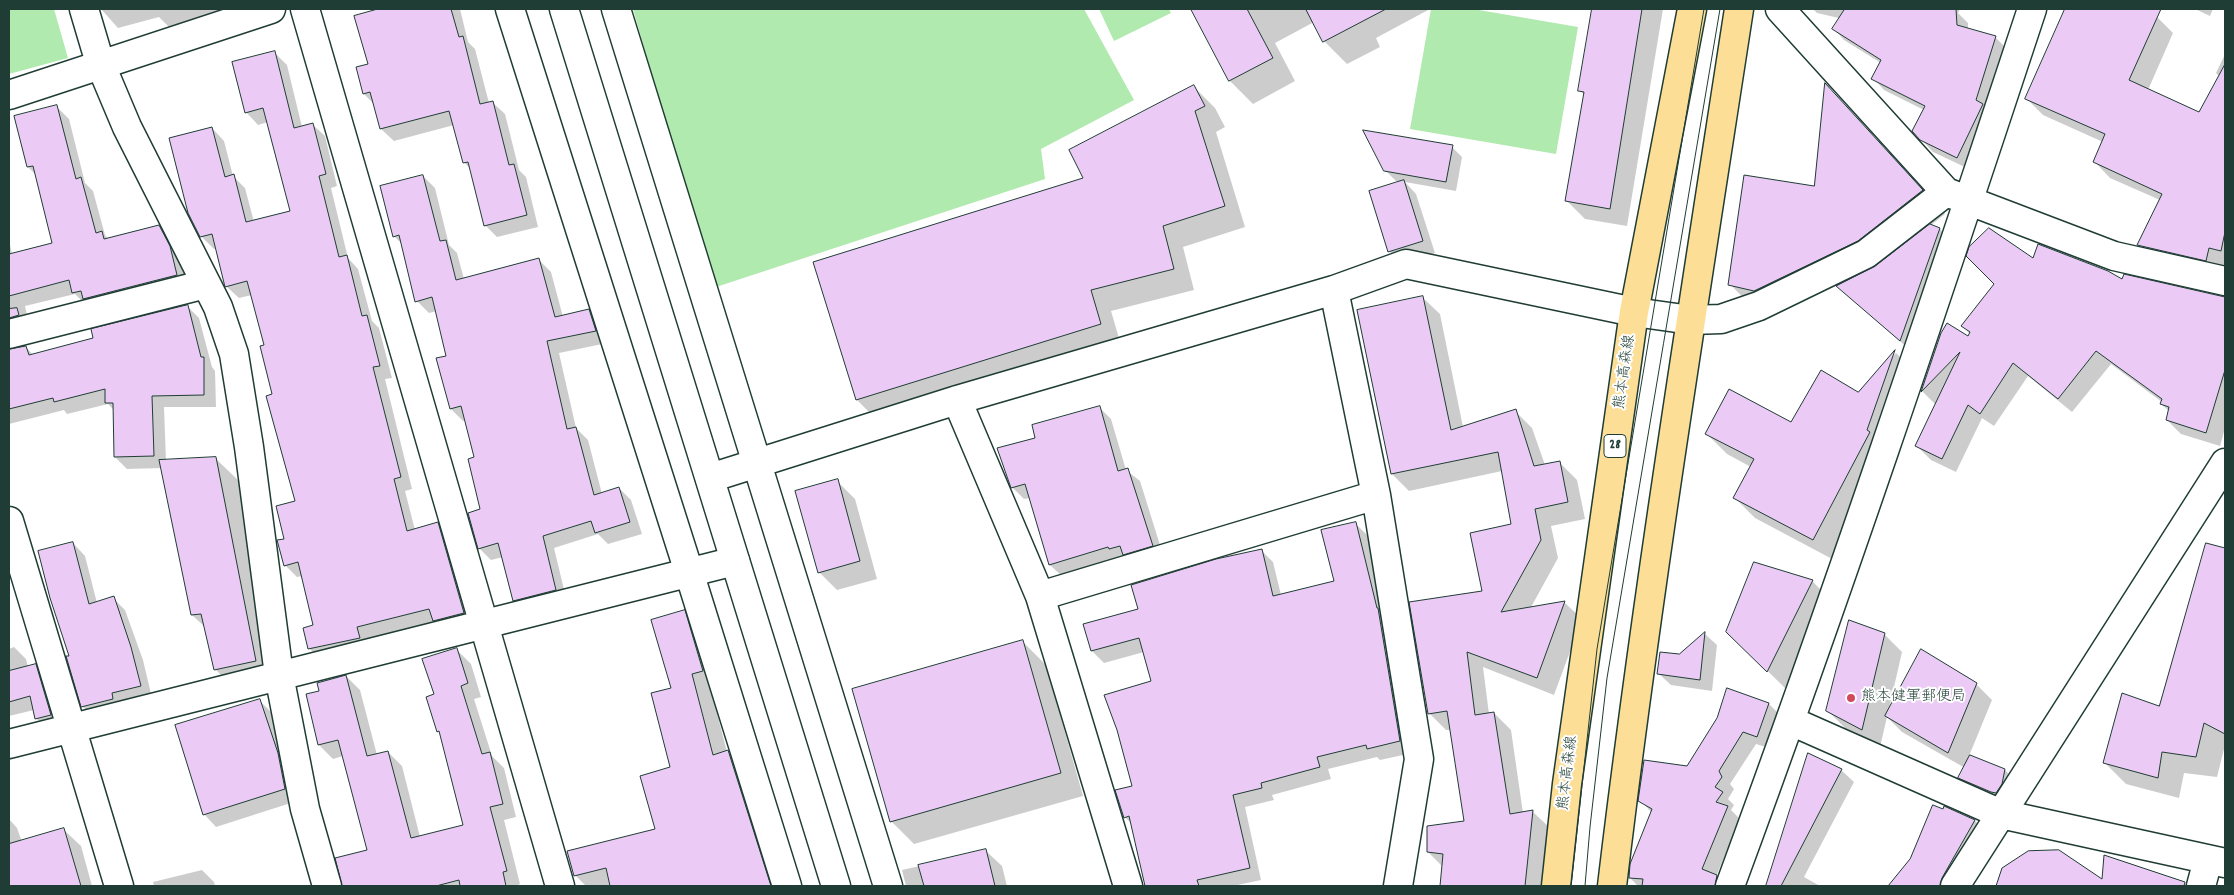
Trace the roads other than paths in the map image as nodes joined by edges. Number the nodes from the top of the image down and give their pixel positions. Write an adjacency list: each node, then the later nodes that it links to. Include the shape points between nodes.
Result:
1 (84, 9): 11 (street)
2 (272, 9): 11 (street)
3 (305, 9): 29 (street)
4 (510, 9): 27 (street)
5 (564, 9): 23 (street)
6 (616, 9): 22 (street)
7 (1692, 9): 17 (main road, 熊本高森線 / 28)
8 (1739, 9): 18 (main road)
9 (1780, 9): 13 (street)
10 (2032, 9): 13 (street)
11 (100, 63): 12 (street); 15 (street, via 127,127)
12 (9, 95)
13 (1958, 196): 14 (street, via 2114,256); 18 (street, via 1866,254 1759,306 1721,319); 31 (street)
14 (2225, 281)
15 (206, 284): 19 (street); 30 (street, via 218,307 234,354)
16 (1334, 290): 17 (street, via 1406,264); 20 (street); 24 (street)
17 (1634, 312): 18 (street); 44 (main road, 熊本高森線 / 28, via 1567,784)
18 (1690, 320): 45 (main road)
19 (9, 334)
20 (957, 400): 22 (street); 28 (street)
21 (2225, 463): 34 (street)
22 (756, 464): 23 (street); 41 (street)
23 (710, 478): 26 (street)
24 (1376, 495): 28 (street); 43 (street, via 1419,759)
25 (9, 521): 32 (street)
26 (735, 561): 27 (street); 40 (street)
27 (689, 572): 29 (street); 39 (street)
28 (1040, 596): 42 (street)
29 (483, 625): 30 (street); 38 (street)
30 (279, 675): 32 (street); 37 (street, via 305,809)
31 (1791, 721): 34 (street); 46 (street)
32 (72, 729): 33 (street); 36 (street)
33 (9, 744)
34 (2001, 814): 35 (street); 47 (street)
35 (2216, 861): 48 (street)
36 (120, 886)
37 (328, 886)
38 (560, 886)
39 (787, 886)
40 (836, 886)
41 (888, 886)
42 (1128, 886)
43 (1398, 886)
44 (1556, 886)
45 (1612, 886)
46 (1730, 886)
47 (1955, 886)
48 (2201, 886)

